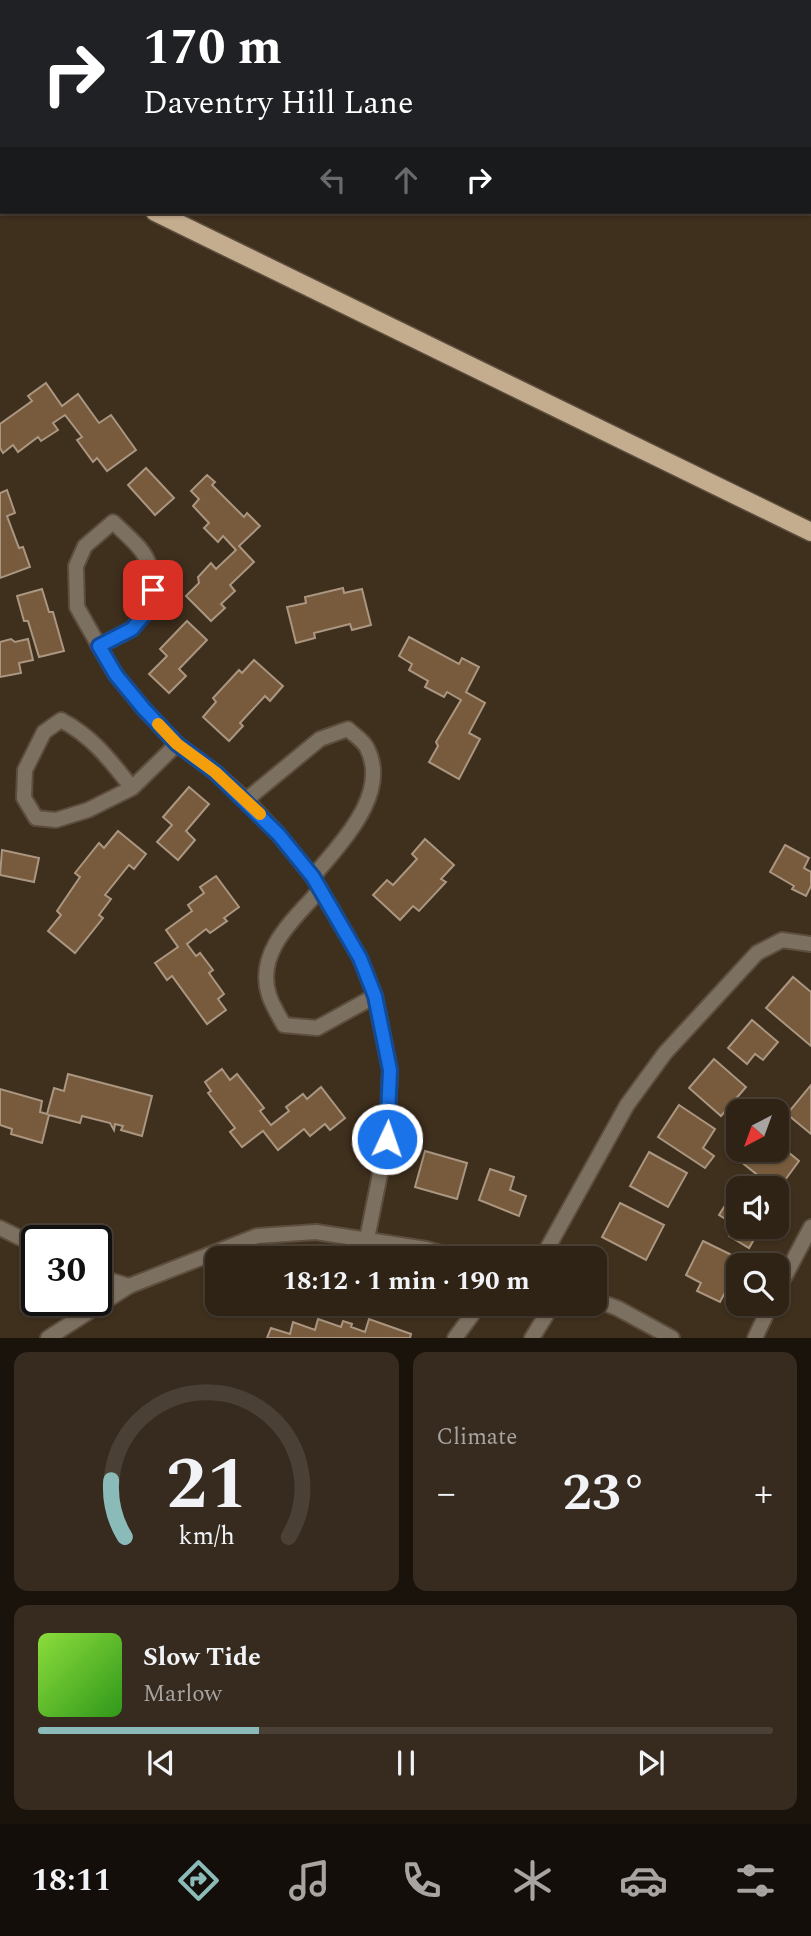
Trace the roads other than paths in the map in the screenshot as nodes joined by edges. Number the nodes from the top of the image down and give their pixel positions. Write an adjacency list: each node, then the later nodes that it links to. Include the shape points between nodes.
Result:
1 (159, 214): 2 (main road)
2 (811, 531)
3 (99, 646): 3 (street, via 78,607 76,566 85,546 113,522 144,551 153,575 153,604 132,629); 4 (street, via 116,675)
4 (177, 744): 5 (street); 6 (street)
5 (132, 788): 5 (street, via 88,810 56,820 36,818 24,798 25,770 44,732 61,720 82,731)
6 (246, 800): 7 (street); 7 (street, via 320,739 348,729 367,747 374,772 368,801)
7 (316, 883): 9 (street, via 360,958); 9 (street, via 278,937 267,966 268,994 284,1026 317,1028)
8 (811, 944): 15 (street, via 782,940 757,953 665,1053 627,1105)
9 (375, 996): 13 (street, via 390,1070 387,1139)
10 (811, 1227): 16 (street)
11 (0, 1228): 12 (street)
12 (21, 1238)
13 (367, 1239): 14 (street); 18 (street, via 316,1232 257,1236)
14 (408, 1246)
15 (549, 1246)
16 (789, 1268)
17 (112, 1281): 18 (street)
18 (129, 1286): 23 (street)
19 (607, 1304): 26 (street)
20 (471, 1316): 24 (street)
21 (546, 1316): 25 (street)
22 (765, 1316): 27 (street)
23 (48, 1338)
24 (455, 1338)
25 (532, 1338)
26 (672, 1338)
27 (755, 1338)

